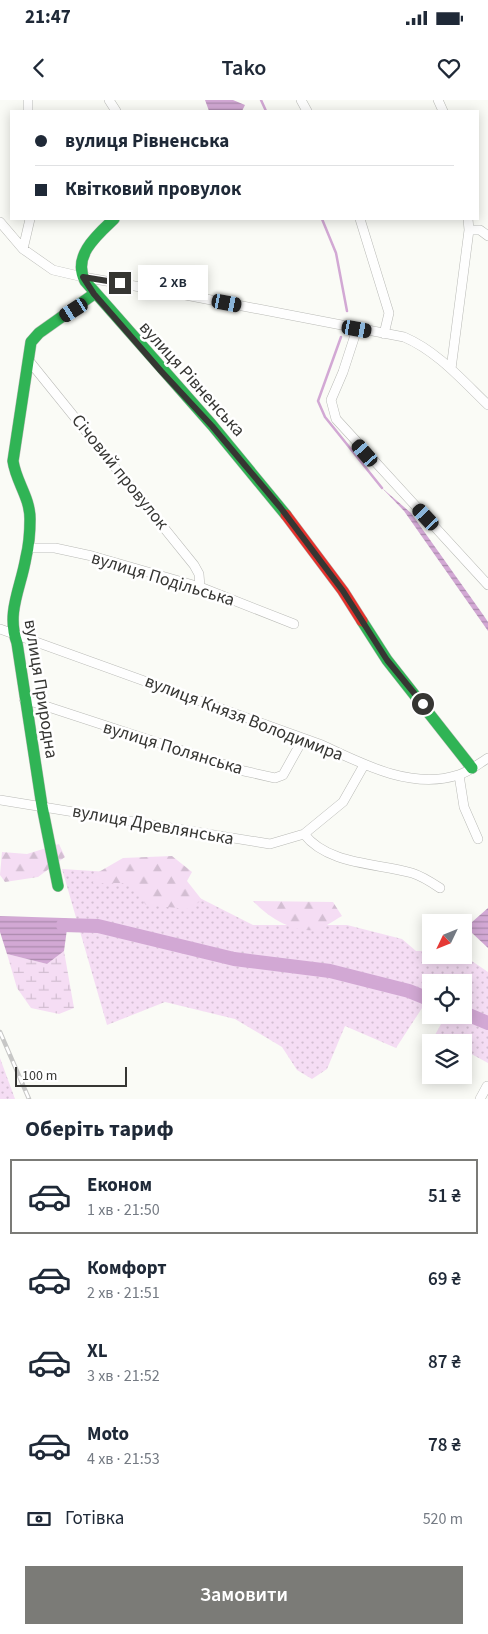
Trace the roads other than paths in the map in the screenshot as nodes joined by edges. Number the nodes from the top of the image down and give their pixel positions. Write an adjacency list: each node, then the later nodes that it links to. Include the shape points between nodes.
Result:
1 (30, 220): 8 (street)
2 (113, 220): 9 (street, via 87,248 82,259)
3 (360, 220): 12 (street, via 389,313)
4 (468, 220): 6 (street)
5 (0, 222): 8 (street)
6 (469, 230): 7 (street, via 480,230); 14 (street)
7 (488, 236)
8 (22, 249): 9 (street, via 53,270)
9 (83, 277): 10 (street, вулиця Рівненська); 11 (street)
10 (94, 294): 13 (street, вулиця Природна, via 39,333 32,342); 26 (street, вулиця Рівненська, via 280,507 343,591 387,660)
11 (357, 329): 12 (street); 17 (street, via 331,400 336,419)
12 (384, 334): 14 (street, via 415,342)
13 (30, 362): 16 (street, вулиця Природна, via 14,461 14,472 30,502); 18 (street, Січовий провулок, via 194,565)
14 (450, 369): 15 (street)
15 (488, 405)
16 (28, 548): 18 (street, вулиця Подільська, via 55,548 92,556); 21 (street, вулиця Природна, via 16,592)
17 (488, 585)
18 (200, 587): 19 (street, вулиця Подільська)
19 (294, 624)
20 (0, 629): 21 (street, вулиця Князя Володимира)
21 (12, 632): 22 (street, вулиця Природна, via 17,643); 23 (street, вулиця Князя Володимира)
22 (24, 699): 23 (street, вулиця Полянська, via 244,771 276,778 284,775); 29 (street, вулиця Природна)
23 (303, 739): 25 (street, вулиця Князя Володимира)
24 (488, 758): 26 (street, вулиця Князя Володимира)
25 (364, 765): 27 (street, вулиця Князя Володимира, via 410,778 441,779); 30 (street, вулиця Древлянська, via 343,802)
26 (472, 768): 27 (street, вулиця Князя Володимира)
27 (459, 775): 31 (street, via 464,807)
28 (0, 800): 29 (street, вулиця Древлянська)
29 (42, 806): 30 (street, вулиця Древлянська, via 270,844); 32 (street, вулиця Природна)
30 (304, 834): 33 (street, via 315,847 330,854 414,873)
31 (478, 838)
32 (58, 886)
33 (440, 888)
34 (487, 1086): 35 (street)
35 (480, 1099)

